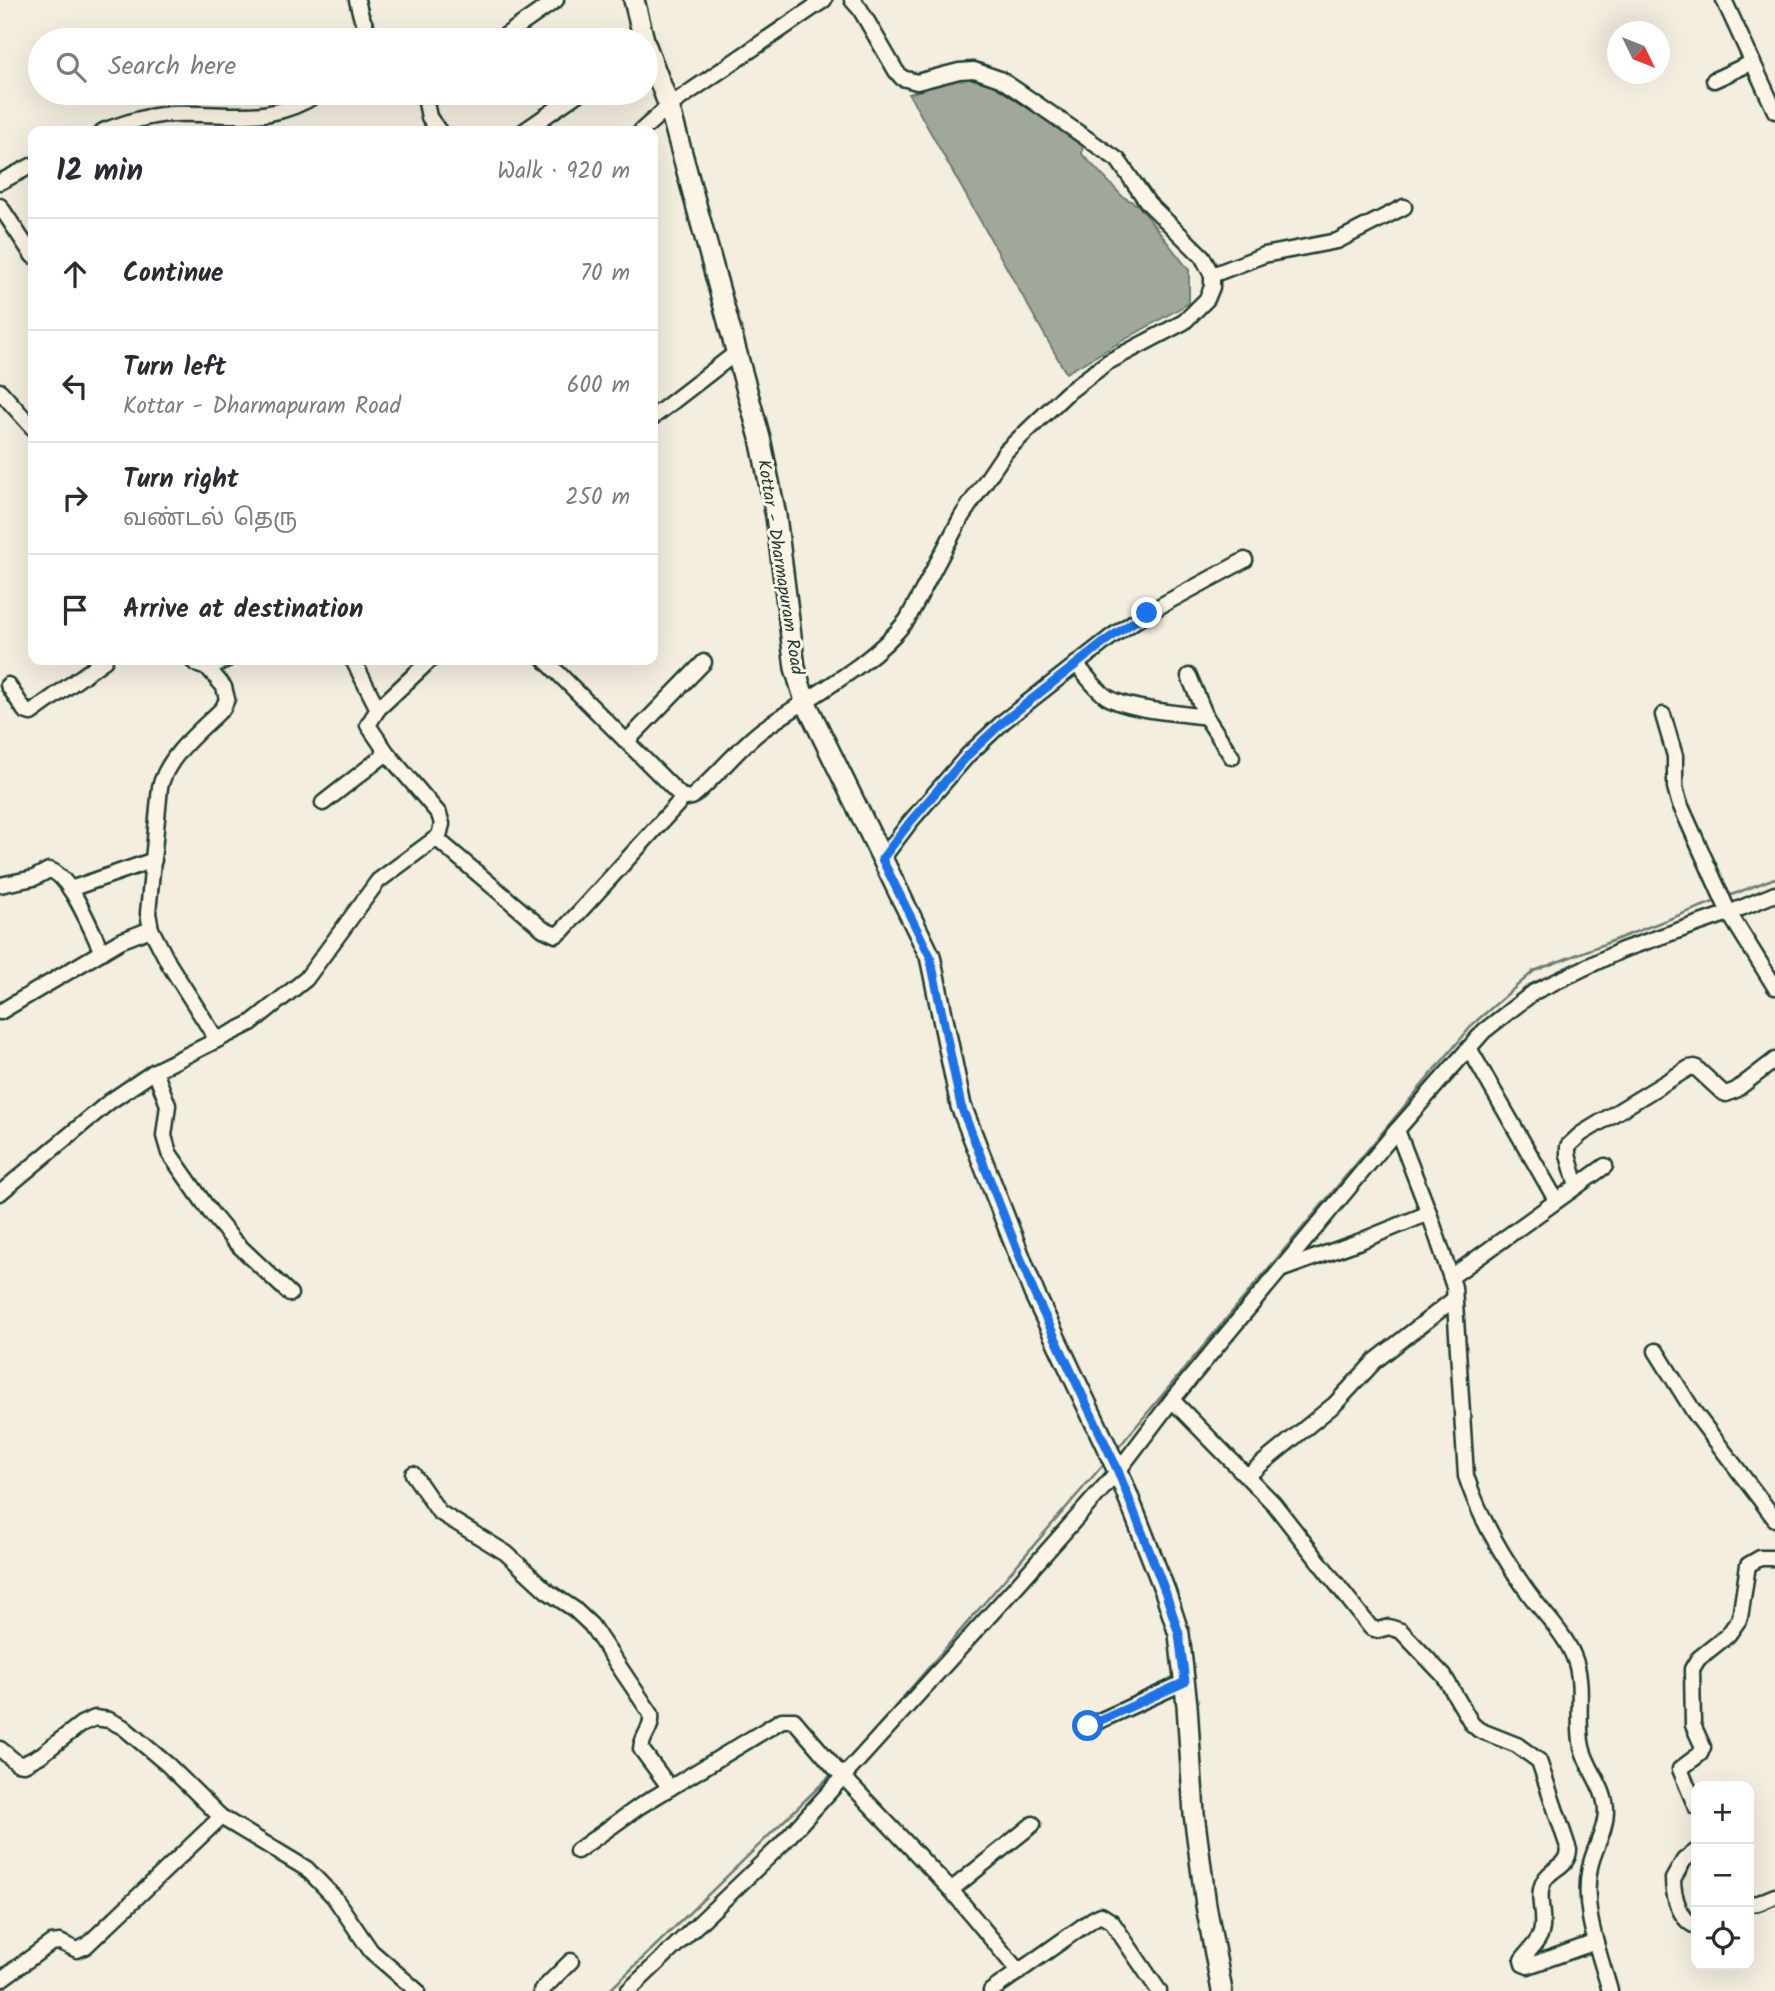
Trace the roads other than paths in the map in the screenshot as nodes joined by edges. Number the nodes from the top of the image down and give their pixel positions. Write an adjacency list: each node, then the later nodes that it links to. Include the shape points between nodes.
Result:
1 (357, 0): 7 (street)
2 (554, 0): 8 (street)
3 (634, 0): 9 (main road)
4 (824, 0): 16 (street)
5 (852, 0): 27 (street, via 902,78 917,82 959,71 987,73 1118,160 1148,203 1202,256)
6 (1724, 0): 10 (street)
7 (366, 28)
8 (516, 28)
9 (641, 28)
10 (1751, 63): 12 (street); 17 (street)
11 (658, 77): 16 (main road, Kottar - Dharmapuram Road)
12 (1714, 80)
13 (299, 105): 18 (street, via 257,115 144,117)
14 (426, 105): 19 (street)
15 (562, 105): 20 (street)
16 (669, 106): 21 (street); 28 (main road, Kottar - Dharmapuram Road)
17 (1775, 111)
18 (118, 126)
19 (435, 126)
20 (531, 126)
21 (647, 126)
22 (28, 167): 23 (street)
23 (0, 181)
24 (0, 206): 26 (street)
25 (1404, 207): 27 (street, via 1337,241 1264,255)
26 (28, 248)
27 (1212, 275): 44 (street, via 1207,299 1184,322 1098,370 1006,451 962,516 908,620 874,653)
28 (737, 352): 30 (street); 44 (main road, Kottar - Dharmapuram Road, via 776,516 795,668)
29 (0, 391): 31 (street)
30 (658, 413)
31 (28, 422)
32 (1245, 560): 34 (street, via 1147,613)
33 (704, 662): 48 (street)
34 (1076, 664): 47 (street, via 1112,699); 54 (street, via 968,755)
35 (98, 665): 43 (street, via 32,713 25,711)
36 (198, 665): 41 (street)
37 (215, 665): 41 (street)
38 (356, 665): 45 (street)
39 (425, 665): 45 (street)
40 (550, 665): 48 (street)
41 (208, 668): 55 (street, via 225,687 228,699 165,769)
42 (1189, 676): 47 (street)
43 (8, 685)
44 (806, 701): 51 (street, via 760,732 694,795); 54 (main road, Kottar - Dharmapuram Road)
45 (378, 709): 49 (street, via 368,725)
46 (1663, 715): 59 (street, via 1675,756 1679,802)
47 (1206, 717): 50 (street)
48 (627, 741): 51 (street)
49 (387, 753): 52 (street); 53 (street, via 439,814 442,824)
50 (1233, 757)
51 (684, 797): 53 (street, via 556,935)
52 (323, 803)
53 (437, 839): 65 (street, via 378,881 306,979 251,1023)
54 (882, 859): 81 (main road, Kottar - Dharmapuram Road, via 930,956 961,1106 1034,1293)
55 (154, 860): 57 (street); 60 (street)
56 (0, 885): 57 (street, via 52,869)
57 (70, 889): 61 (street)
58 (1775, 894): 59 (street)
59 (1726, 905): 62 (street); 66 (street, via 1534,992)
60 (150, 929): 61 (street); 65 (street)
61 (102, 952): 64 (street)
62 (1770, 966): 63 (street)
63 (1775, 987)
64 (0, 1012)
65 (217, 1040): 68 (street)
66 (1469, 1048): 69 (street); 73 (street)
67 (1775, 1060): 71 (street, via 1726,1094 1695,1067 1689,1068 1581,1134 1568,1146)
68 (155, 1071): 72 (street, via 109,1102); 77 (street, via 169,1105 164,1136 169,1153 234,1241)
69 (1396, 1130): 74 (street); 75 (street)
70 (1605, 1167): 71 (street)
71 (1577, 1186): 73 (street)
72 (0, 1193)
73 (1556, 1200): 76 (street)
74 (1429, 1213): 75 (street); 76 (street)
75 (1282, 1269): 80 (street)
76 (1451, 1277): 78 (street)
77 (290, 1294)
78 (1454, 1299): 83 (street, via 1375,1361 1335,1404); 100 (street, via 1466,1476 1490,1532 1525,1589 1563,1637 1579,1676 1581,1746 1606,1806 1587,1893)
79 (1656, 1351): 84 (street, via 1694,1412)
80 (1172, 1400): 81 (street); 83 (street)
81 (1118, 1471): 86 (main road, Kottar - Dharmapuram Road, via 1179,1634); 89 (street)
82 (413, 1474): 90 (street, via 439,1512 506,1553 591,1625 651,1714 641,1749)
83 (1248, 1475): 100 (street, via 1371,1628 1401,1631 1444,1676 1472,1724 1539,1761 1569,1857 1542,1883 1543,1924 1523,1964)
84 (1775, 1519)
85 (1775, 1558): 91 (street, via 1748,1565 1740,1618 1692,1669 1693,1725 1703,1747 1680,1769)
86 (1185, 1682): 87 (street); 109 (main road, Kottar - Dharmapuram Road, via 1194,1814)
87 (1088, 1726)
88 (0, 1749): 92 (street, via 17,1763 30,1762 81,1724 95,1718 109,1720 168,1765)
89 (840, 1773): 90 (street, via 797,1722 787,1718); 96 (street); 106 (street, via 782,1844)
90 (670, 1788): 94 (street)
91 (1691, 1795)
92 (221, 1817): 103 (street, via 86,1946 77,1950 51,1943); 104 (street, via 307,1869 334,1897 371,1951)
93 (1033, 1824): 96 (street)
94 (577, 1851)
95 (1691, 1855): 99 (street, via 1673,1879 1680,1910)
96 (951, 1890): 102 (street)
97 (1775, 1896): 98 (street)
98 (1754, 1903)
99 (1691, 1923)
100 (1596, 1942): 110 (street)
101 (571, 1961): 105 (street)
102 (1019, 1972): 107 (street); 108 (street, via 1101,1915 1112,1922)
103 (0, 1980)
104 (417, 1991)
105 (541, 1991)
106 (628, 1991)
107 (991, 1991)
108 (1159, 1991)
109 (1222, 1991)
110 (1610, 1991)

